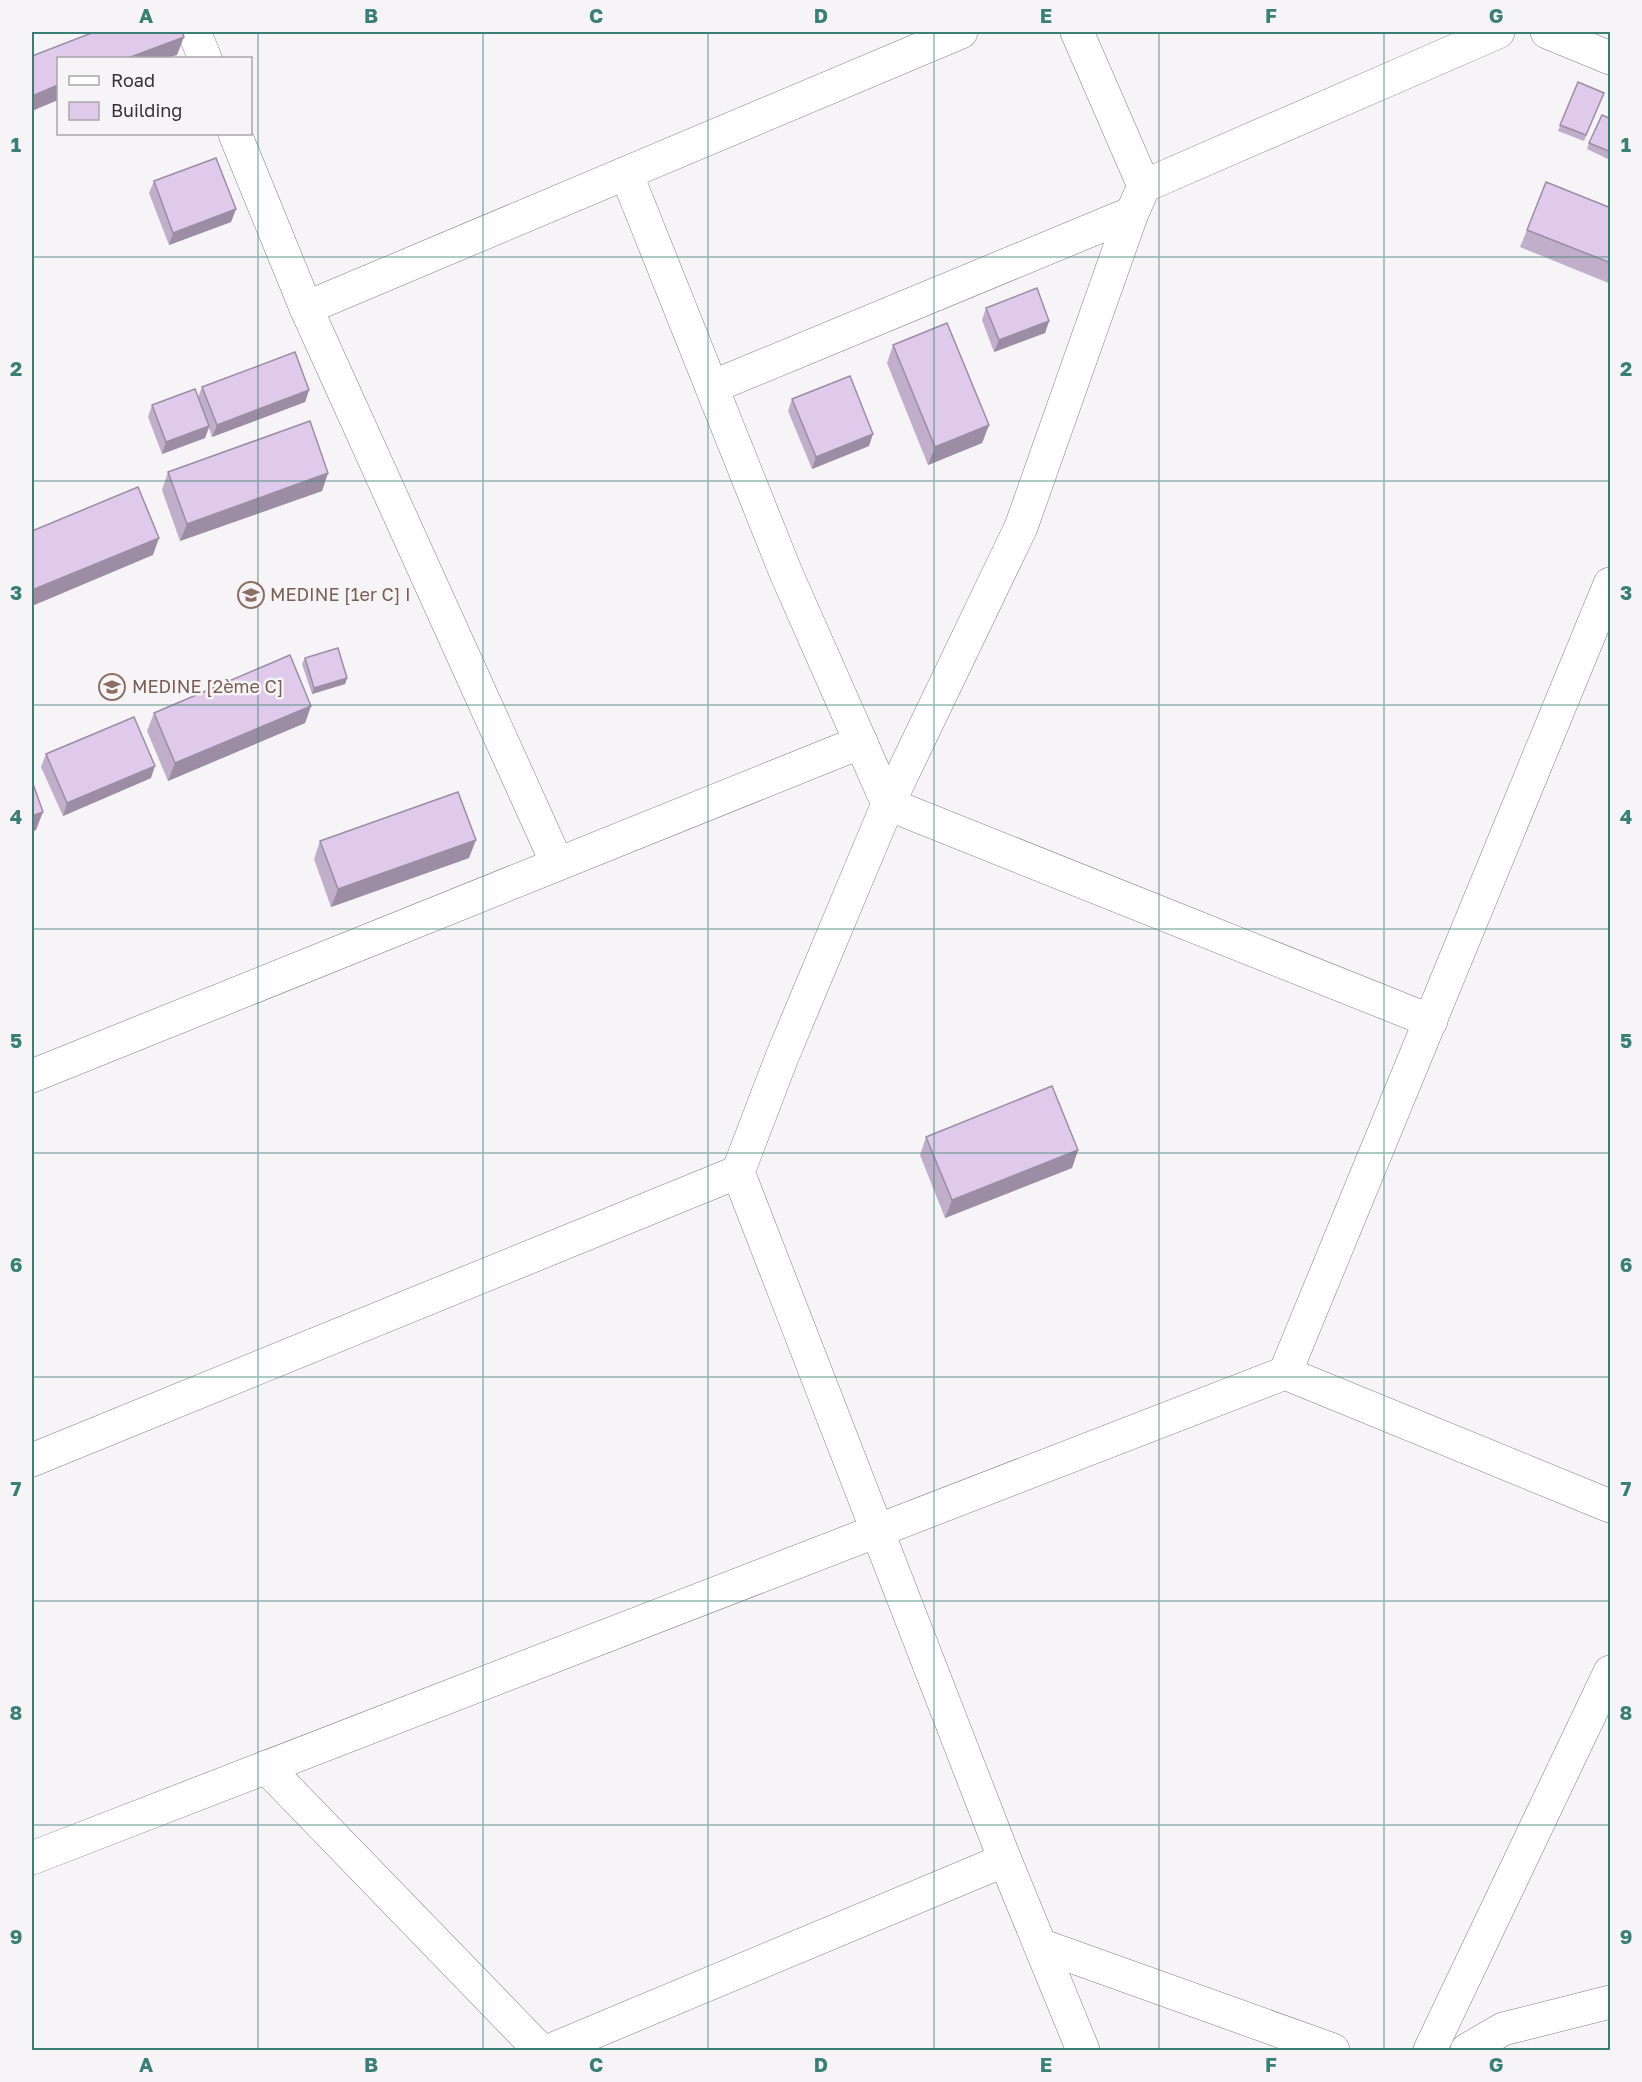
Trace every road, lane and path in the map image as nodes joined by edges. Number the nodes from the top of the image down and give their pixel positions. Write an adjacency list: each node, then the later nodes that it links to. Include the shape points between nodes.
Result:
1 (194, 32): 6 (street)
2 (961, 32): 9 (street)
3 (1077, 32): 10 (street)
4 (1494, 32): 10 (street)
5 (1547, 32): 7 (street)
6 (205, 57)
7 (1611, 58)
8 (235, 135): 11 (street)
9 (626, 173): 11 (street); 12 (street)
10 (1138, 200): 12 (street); 15 (street, via 1021,527)
11 (306, 308): 16 (street)
12 (712, 387): 14 (street, via 786,573)
13 (1608, 601): 17 (street)
14 (861, 742): 15 (street); 16 (street)
15 (888, 804): 17 (street); 19 (street)
16 (557, 863): 18 (street)
17 (1431, 1021): 20 (street)
18 (32, 1076)
19 (738, 1172): 21 (street); 23 (street)
20 (1285, 1373): 22 (street); 23 (street)
21 (32, 1460)
22 (1611, 1506)
23 (878, 1531): 25 (street); 27 (street)
24 (1611, 1672): 35 (street)
25 (266, 1767): 26 (street); 31 (street)
26 (32, 1858)
27 (1005, 1860): 28 (street); 32 (street)
28 (1040, 1944): 33 (street); 34 (street)
29 (1611, 2002): 30 (street)
30 (1507, 2040): 36 (street)
31 (540, 2050)
32 (551, 2050)
33 (1083, 2050)
34 (1333, 2050)
35 (1430, 2050)
36 (1467, 2050)

